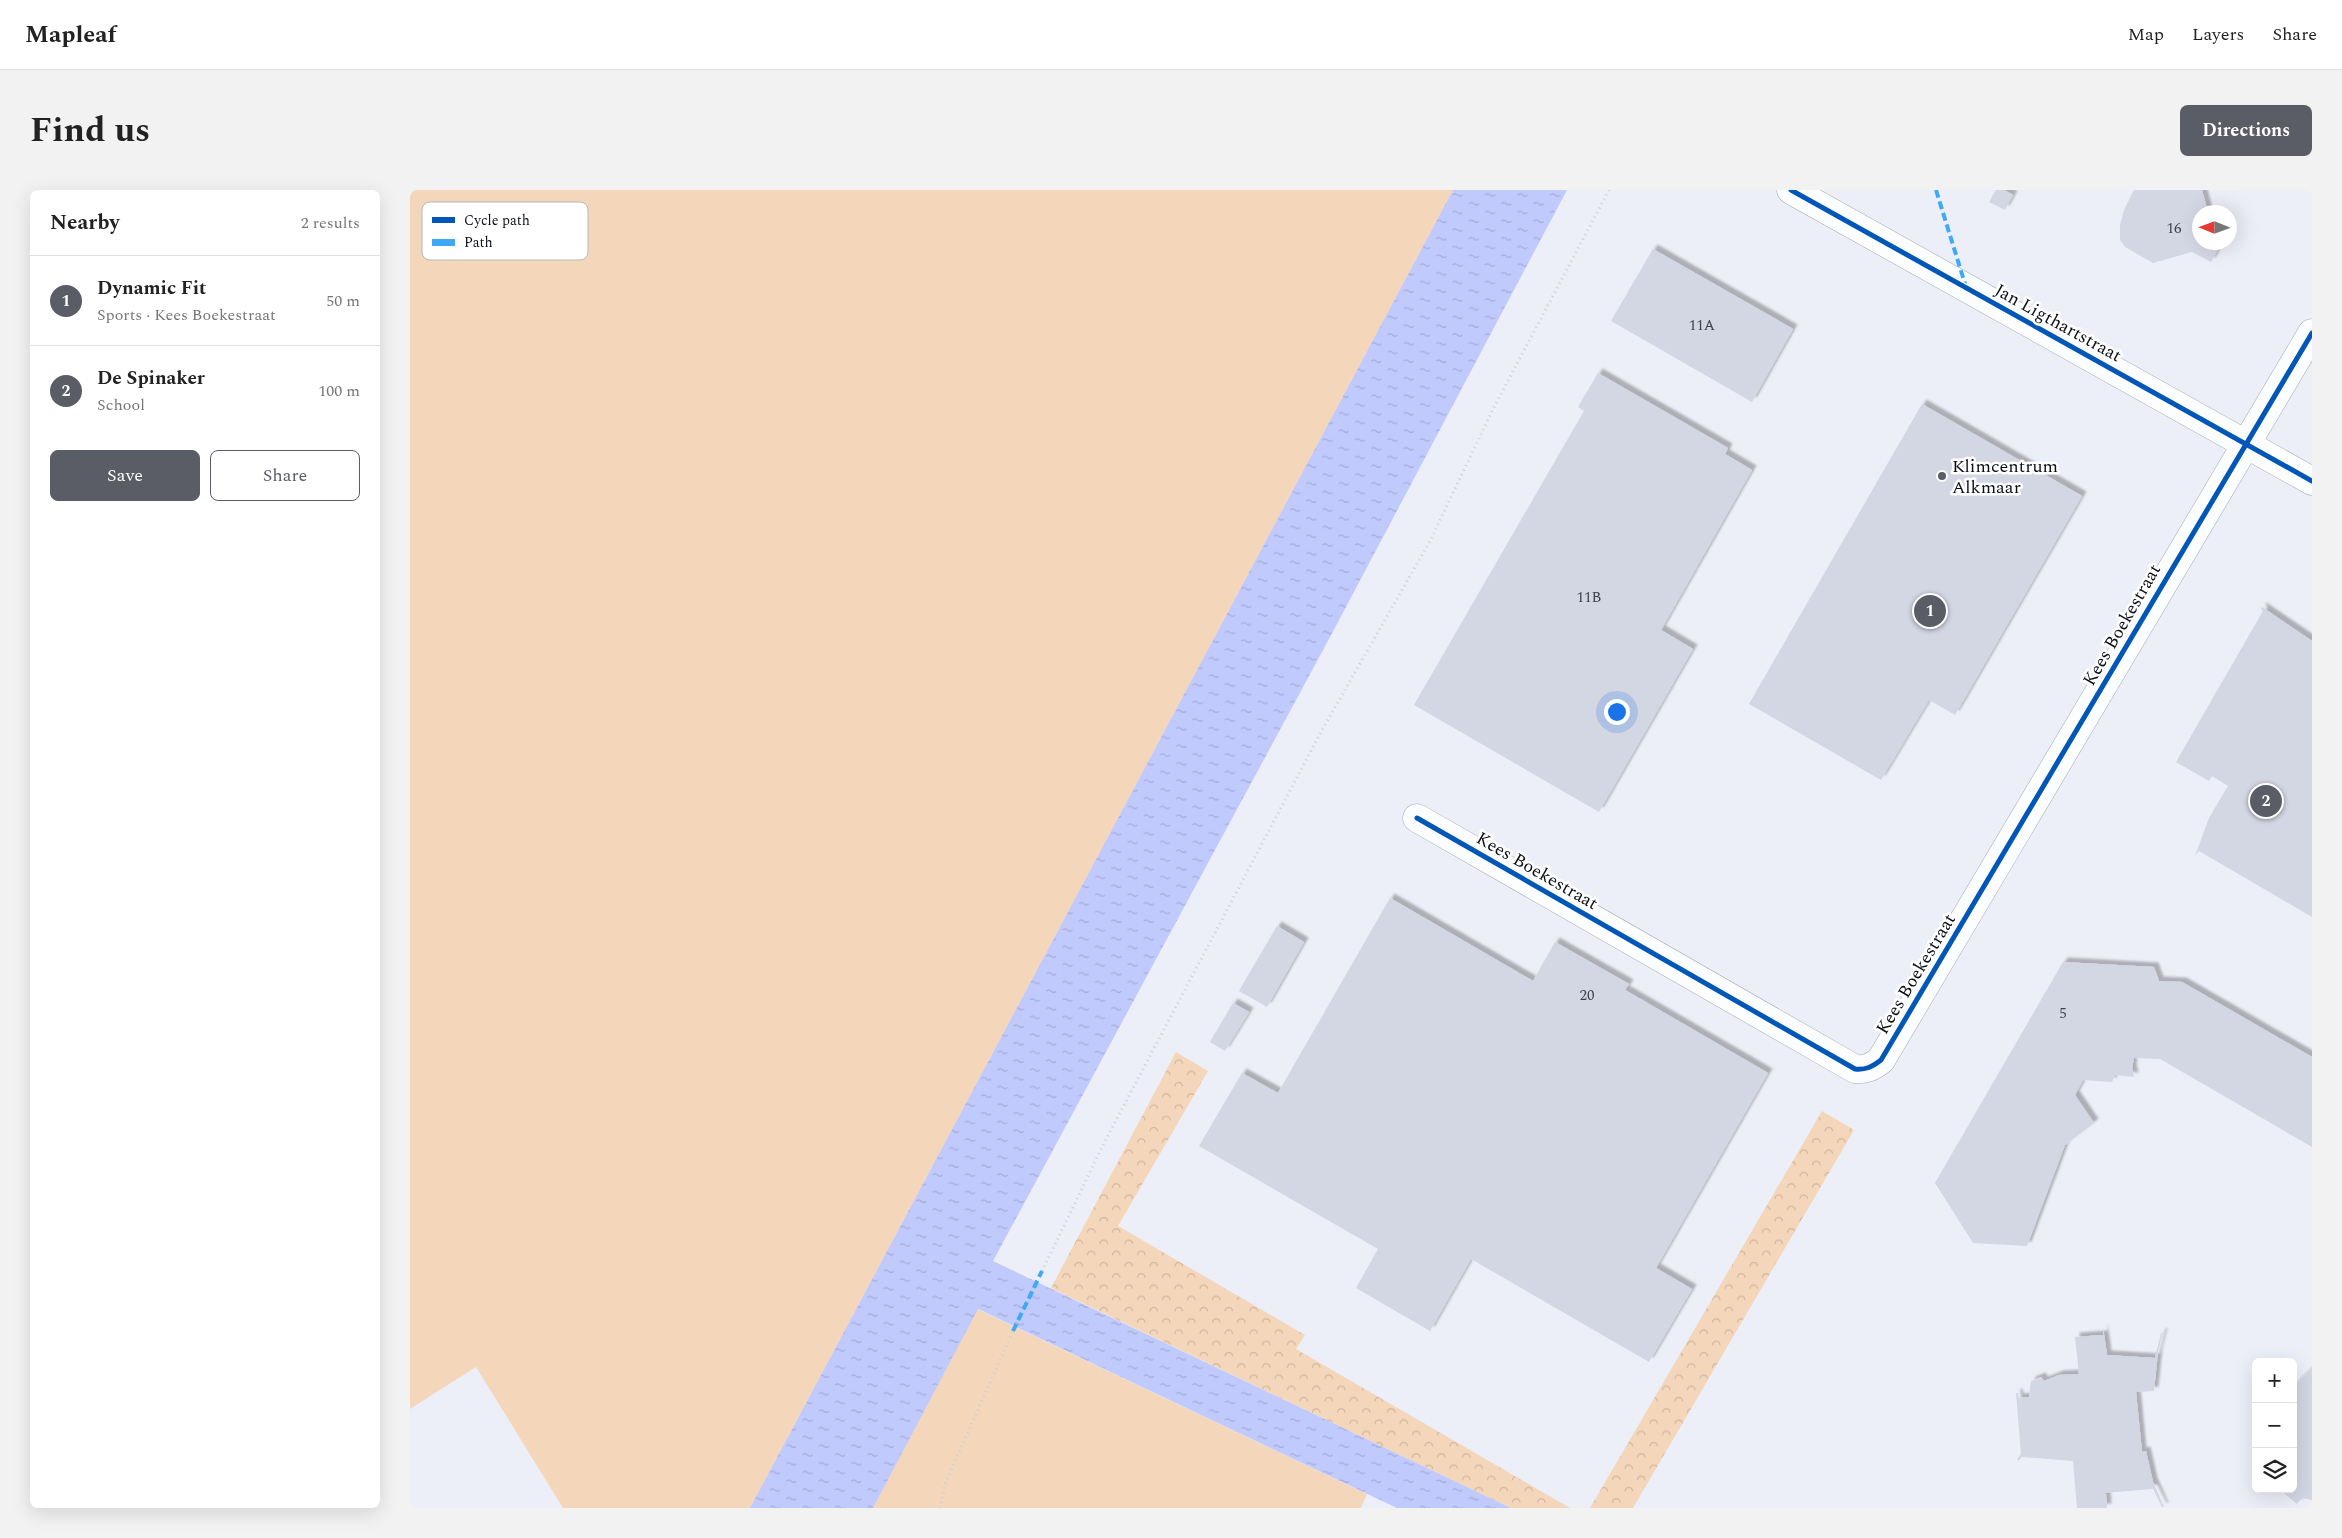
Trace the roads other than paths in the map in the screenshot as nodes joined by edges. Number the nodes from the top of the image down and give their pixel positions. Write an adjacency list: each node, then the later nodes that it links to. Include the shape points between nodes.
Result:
1 (1791, 190): 3 (street, Jan Ligthartstraat)
2 (2312, 333): 3 (street)
3 (2245, 443): 4 (street, Jan Ligthartstraat); 5 (street, Kees Boekestraat, via 1972,908 1881,1060 1873,1067 1855,1069)
4 (2312, 481)
5 (1417, 818)

